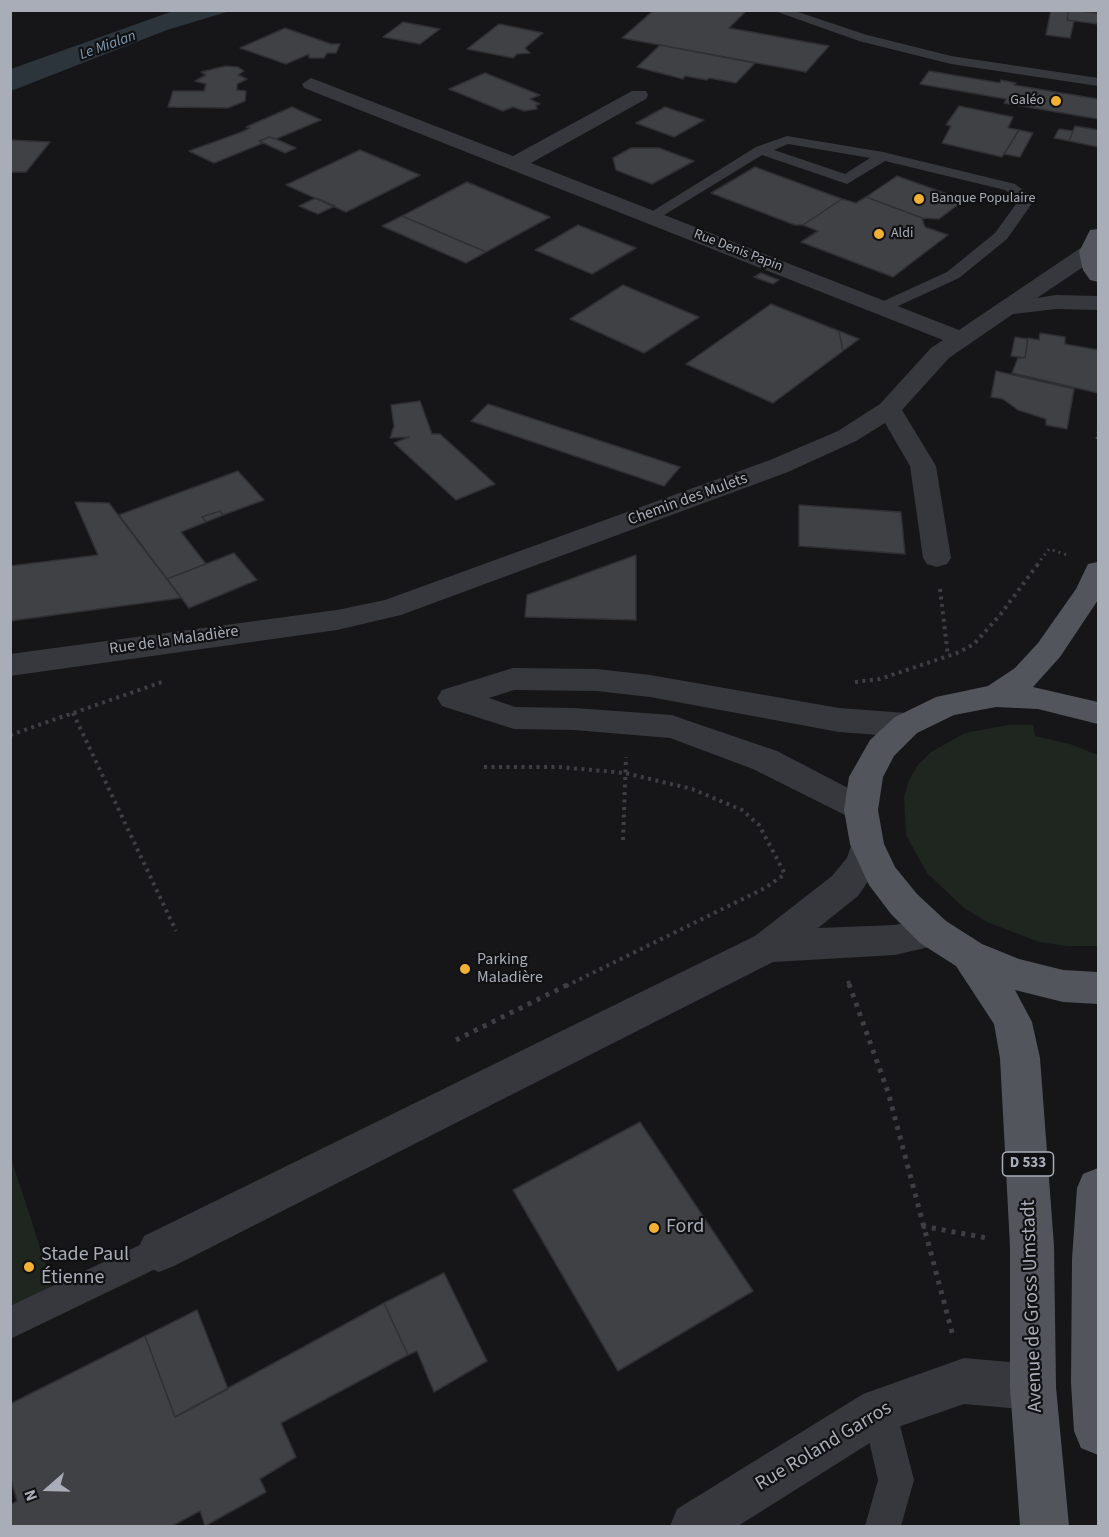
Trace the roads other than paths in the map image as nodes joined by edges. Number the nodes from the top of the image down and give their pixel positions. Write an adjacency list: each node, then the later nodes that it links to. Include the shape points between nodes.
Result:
1 (778, 10): 2 (lane, via 863,38 951,60)
2 (1098, 82)
3 (311, 84): 7 (street, Rue Denis Papin)
4 (639, 95): 7 (street)
5 (761, 150): 6 (lane, via 787,140); 6 (lane, via 847,180); 8 (lane)
6 (884, 156): 12 (lane, via 1011,187 1027,199 1001,236 953,275)
7 (514, 164): 8 (street, Rue Denis Papin)
8 (651, 217): 12 (street, Rue Denis Papin)
9 (1094, 243): 10 (main road, via 1094,270); 13 (street, Chemin des Mulets)
10 (1098, 275)
11 (1098, 303): 13 (street, Chemin des Mulets, via 1056,302)
12 (883, 308): 14 (street, Rue Denis Papin)
13 (1001, 310): 14 (street, Chemin des Mulets)
14 (961, 339): 15 (street, Chemin des Mulets, via 940,353)
15 (889, 409): 16 (street, via 923,466); 18 (street, Chemin des Mulets, via 847,436 779,466 391,608)
16 (937, 558)
17 (1098, 571): 20 (main road, via 1090,591 1049,650 1026,676)
18 (337, 620): 19 (street, Rue de la Maladière)
19 (10, 665)
20 (996, 696): 21 (main road, via 1038,698); 22 (main road, via 947,705)
21 (1098, 713)
22 (906, 724): 23 (main road, via 882,748 866,777); 23 (street, via 839,720 597,680 513,679 453,698 514,718 565,718 672,728 765,760)
23 (864, 827): 24 (main road, via 881,875); 25 (street, via 864,862 845,886)
24 (933, 932): 25 (street, via 896,940); 26 (main road)
25 (768, 947): 29 (street)
26 (969, 955): 27 (main road, via 1014,974 1063,986); 31 (main road, Avenue de Gross Umstadt / D 533, via 1013,1022 1020,1058 1032,1246)
27 (1098, 988)
28 (1098, 1188): 33 (main road, via 1094,1383)
29 (159, 1251): 30 (lane)
30 (10, 1323)
31 (1033, 1387): 32 (street, Rue Roland Garros, via 964,1381); 36 (main road, Avenue de Gross Umstadt / D 533)
32 (879, 1410): 34 (street, Rue Roland Garros); 35 (lane, via 896,1480)
33 (1098, 1431)
34 (693, 1527)
35 (883, 1527)
36 (1044, 1527)

